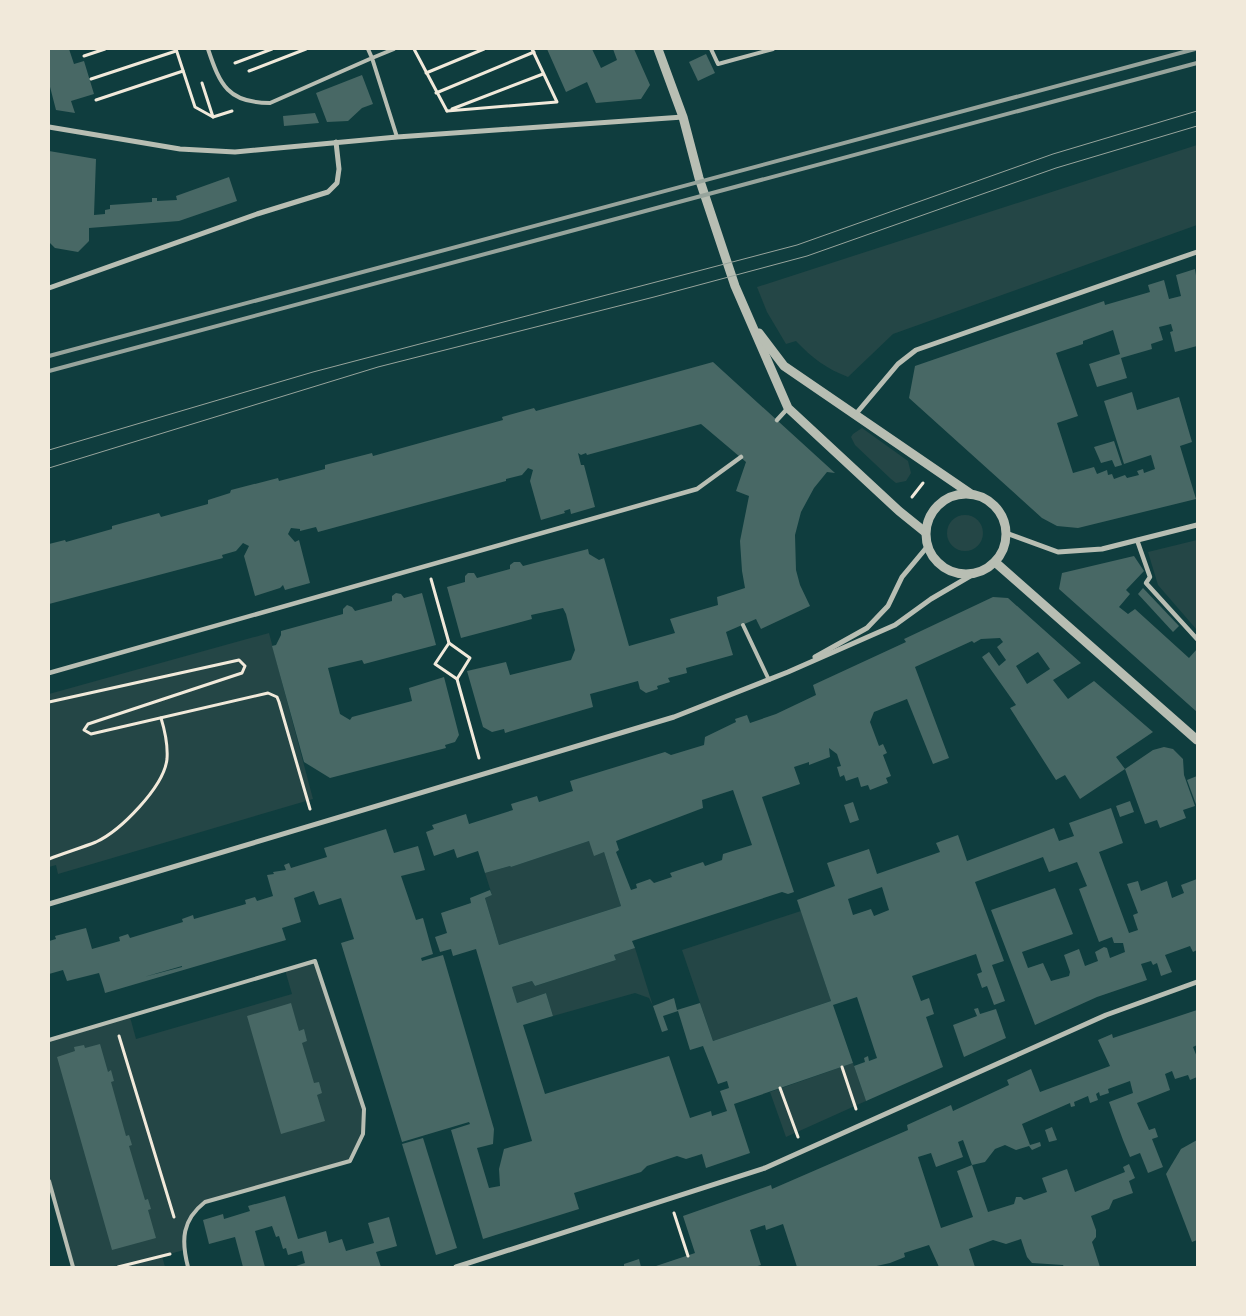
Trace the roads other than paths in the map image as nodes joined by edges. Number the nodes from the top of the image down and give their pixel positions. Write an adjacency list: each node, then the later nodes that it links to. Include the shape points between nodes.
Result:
1 (208, 49): 7 (lane, via 216,74 233,96 270,103)
2 (368, 49): 7 (lane)
3 (394, 49): 7 (lane)
4 (658, 49): 8 (street)
5 (711, 49): 6 (lane, via 718,64)
6 (774, 49)
7 (372, 58): 10 (lane)
8 (683, 116): 10 (street); 14 (street, via 702,189)
9 (49, 126): 11 (street, via 189,150 235,152)
10 (397, 137): 11 (street)
11 (336, 142): 13 (street, via 337,183 328,192)
12 (1197, 252): 16 (street, via 916,350 898,364)
13 (49, 288)
14 (751, 323): 15 (street); 16 (street, via 784,366)
15 (788, 408): 17 (street); 21 (street)
16 (855, 415): 19 (street)
17 (777, 420)
18 (741, 457): 30 (street, via 697,489)
19 (970, 494): 21 (street, via 945,500 935,508); 22 (street, via 991,503 1004,522)
20 (1197, 525): 23 (street)
21 (925, 532): 24 (street)
22 (1006, 532): 23 (street, via 1058,552 1102,549); 25 (street, via 1001,553)
23 (1138, 540): 28 (street, via 1150,577 1146,583)
24 (927, 547): 26 (street, via 932,557 949,572); 29 (street, via 902,577 888,606 866,628)
25 (995, 562): 26 (street); 32 (street)
26 (972, 575): 29 (street, via 895,625)
27 (743, 625): 31 (lane)
28 (1197, 639)
29 (788, 672): 31 (street)
30 (49, 673)
31 (769, 680): 33 (street, via 674,717)
32 (1197, 740)
33 (49, 904)
34 (1197, 982): 39 (street, via 1106,1014 765,1168)
35 (49, 1040): 38 (lane, via 315,961 364,1109 363,1134 350,1161 205,1202 193,1211 186,1226 184,1250)
36 (49, 1181): 37 (lane)
37 (73, 1267)
38 (188, 1267)
39 (456, 1267)

